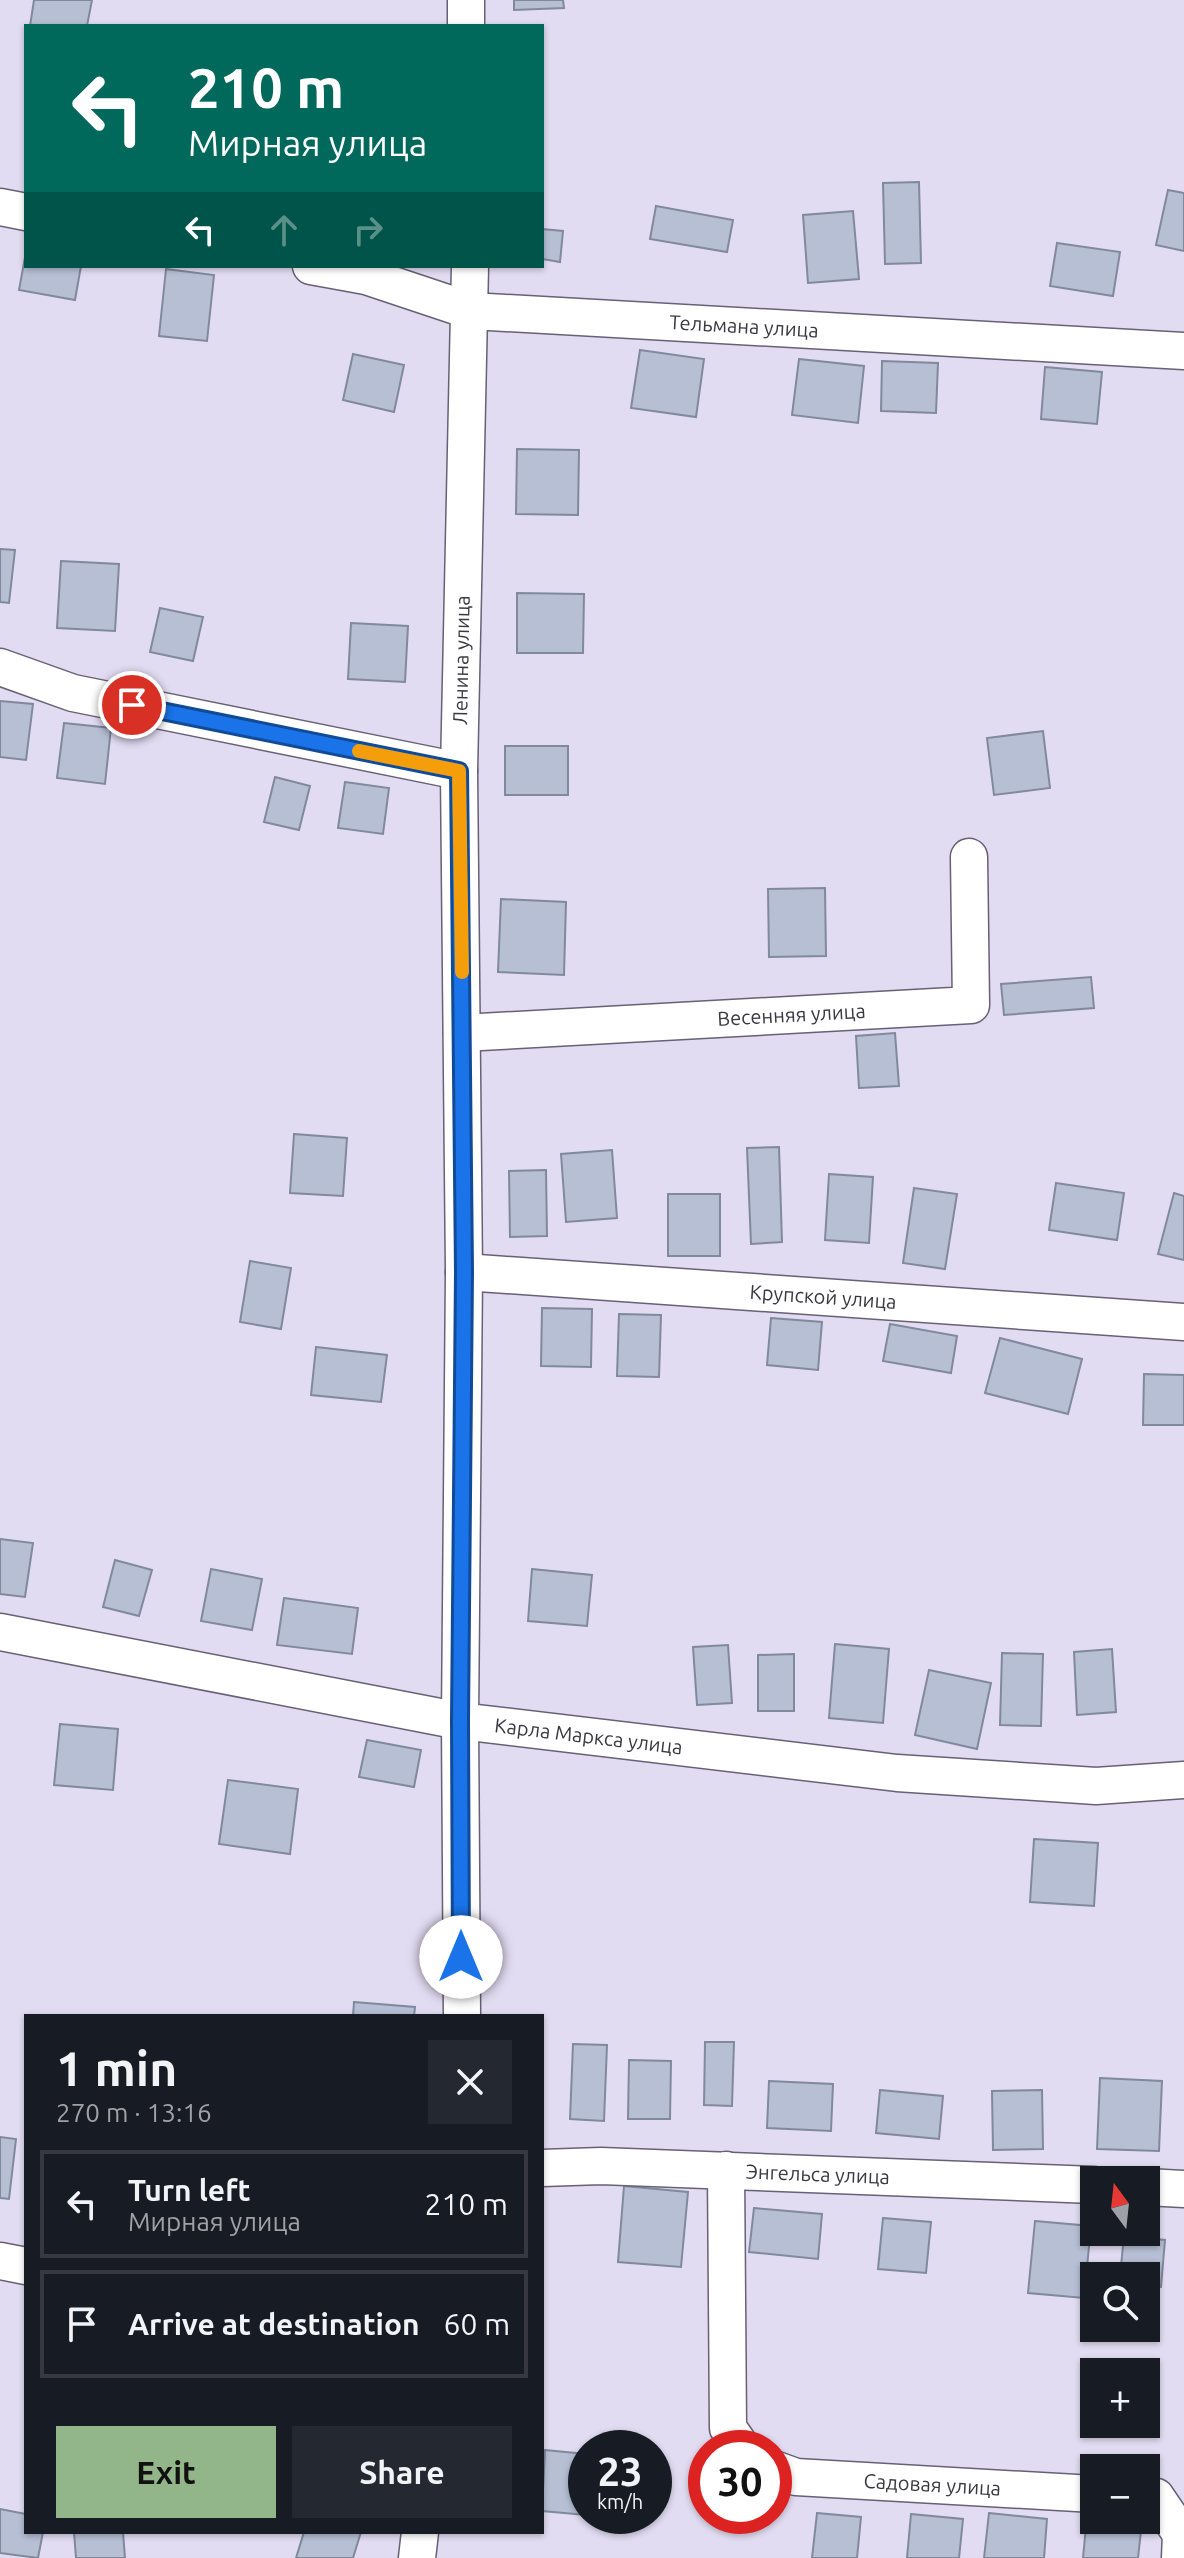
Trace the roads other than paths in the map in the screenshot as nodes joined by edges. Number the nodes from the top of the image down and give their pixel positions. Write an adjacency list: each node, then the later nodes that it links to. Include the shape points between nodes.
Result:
1 (466, 0): 2 (street)
2 (466, 24)
3 (0, 207): 4 (street)
4 (24, 212)
5 (322, 268): 7 (street, Тельмана улица, via 366,276)
6 (470, 268): 7 (street, Ленина улица)
7 (471, 311): 8 (street, Тельмана улица); 10 (street, Ленина улица)
8 (1184, 351)
9 (0, 667): 10 (street, via 73,693)
10 (459, 771): 12 (street, Ленина улица)
11 (969, 857): 12 (street, Весенняя улица, via 971,1005)
12 (462, 1033): 13 (street, Ленина улица)
13 (464, 1272): 14 (street, Крупской улица); 16 (street, Ленина улица)
14 (1184, 1322)
15 (0, 1632): 16 (street, Карла Маркса улица)
16 (460, 1721): 17 (street, Карла Маркса улица, via 897,1773 1096,1786); 18 (street, Ленина улица)
17 (1184, 1780)
18 (462, 2014)
19 (544, 2168): 20 (street, Энгельса улица)
20 (726, 2170): 21 (street, Энгельса улица); 26 (street)
21 (1080, 2184)
22 (1160, 2188): 23 (street)
23 (1184, 2189)
24 (0, 2261): 25 (street)
25 (24, 2266)
26 (729, 2430)
27 (792, 2476): 28 (street, Садовая улица)
28 (1080, 2493)
29 (1160, 2503): 32 (street, via 1181,2534)
30 (420, 2534): 31 (street)
31 (417, 2558)
32 (1180, 2558)

